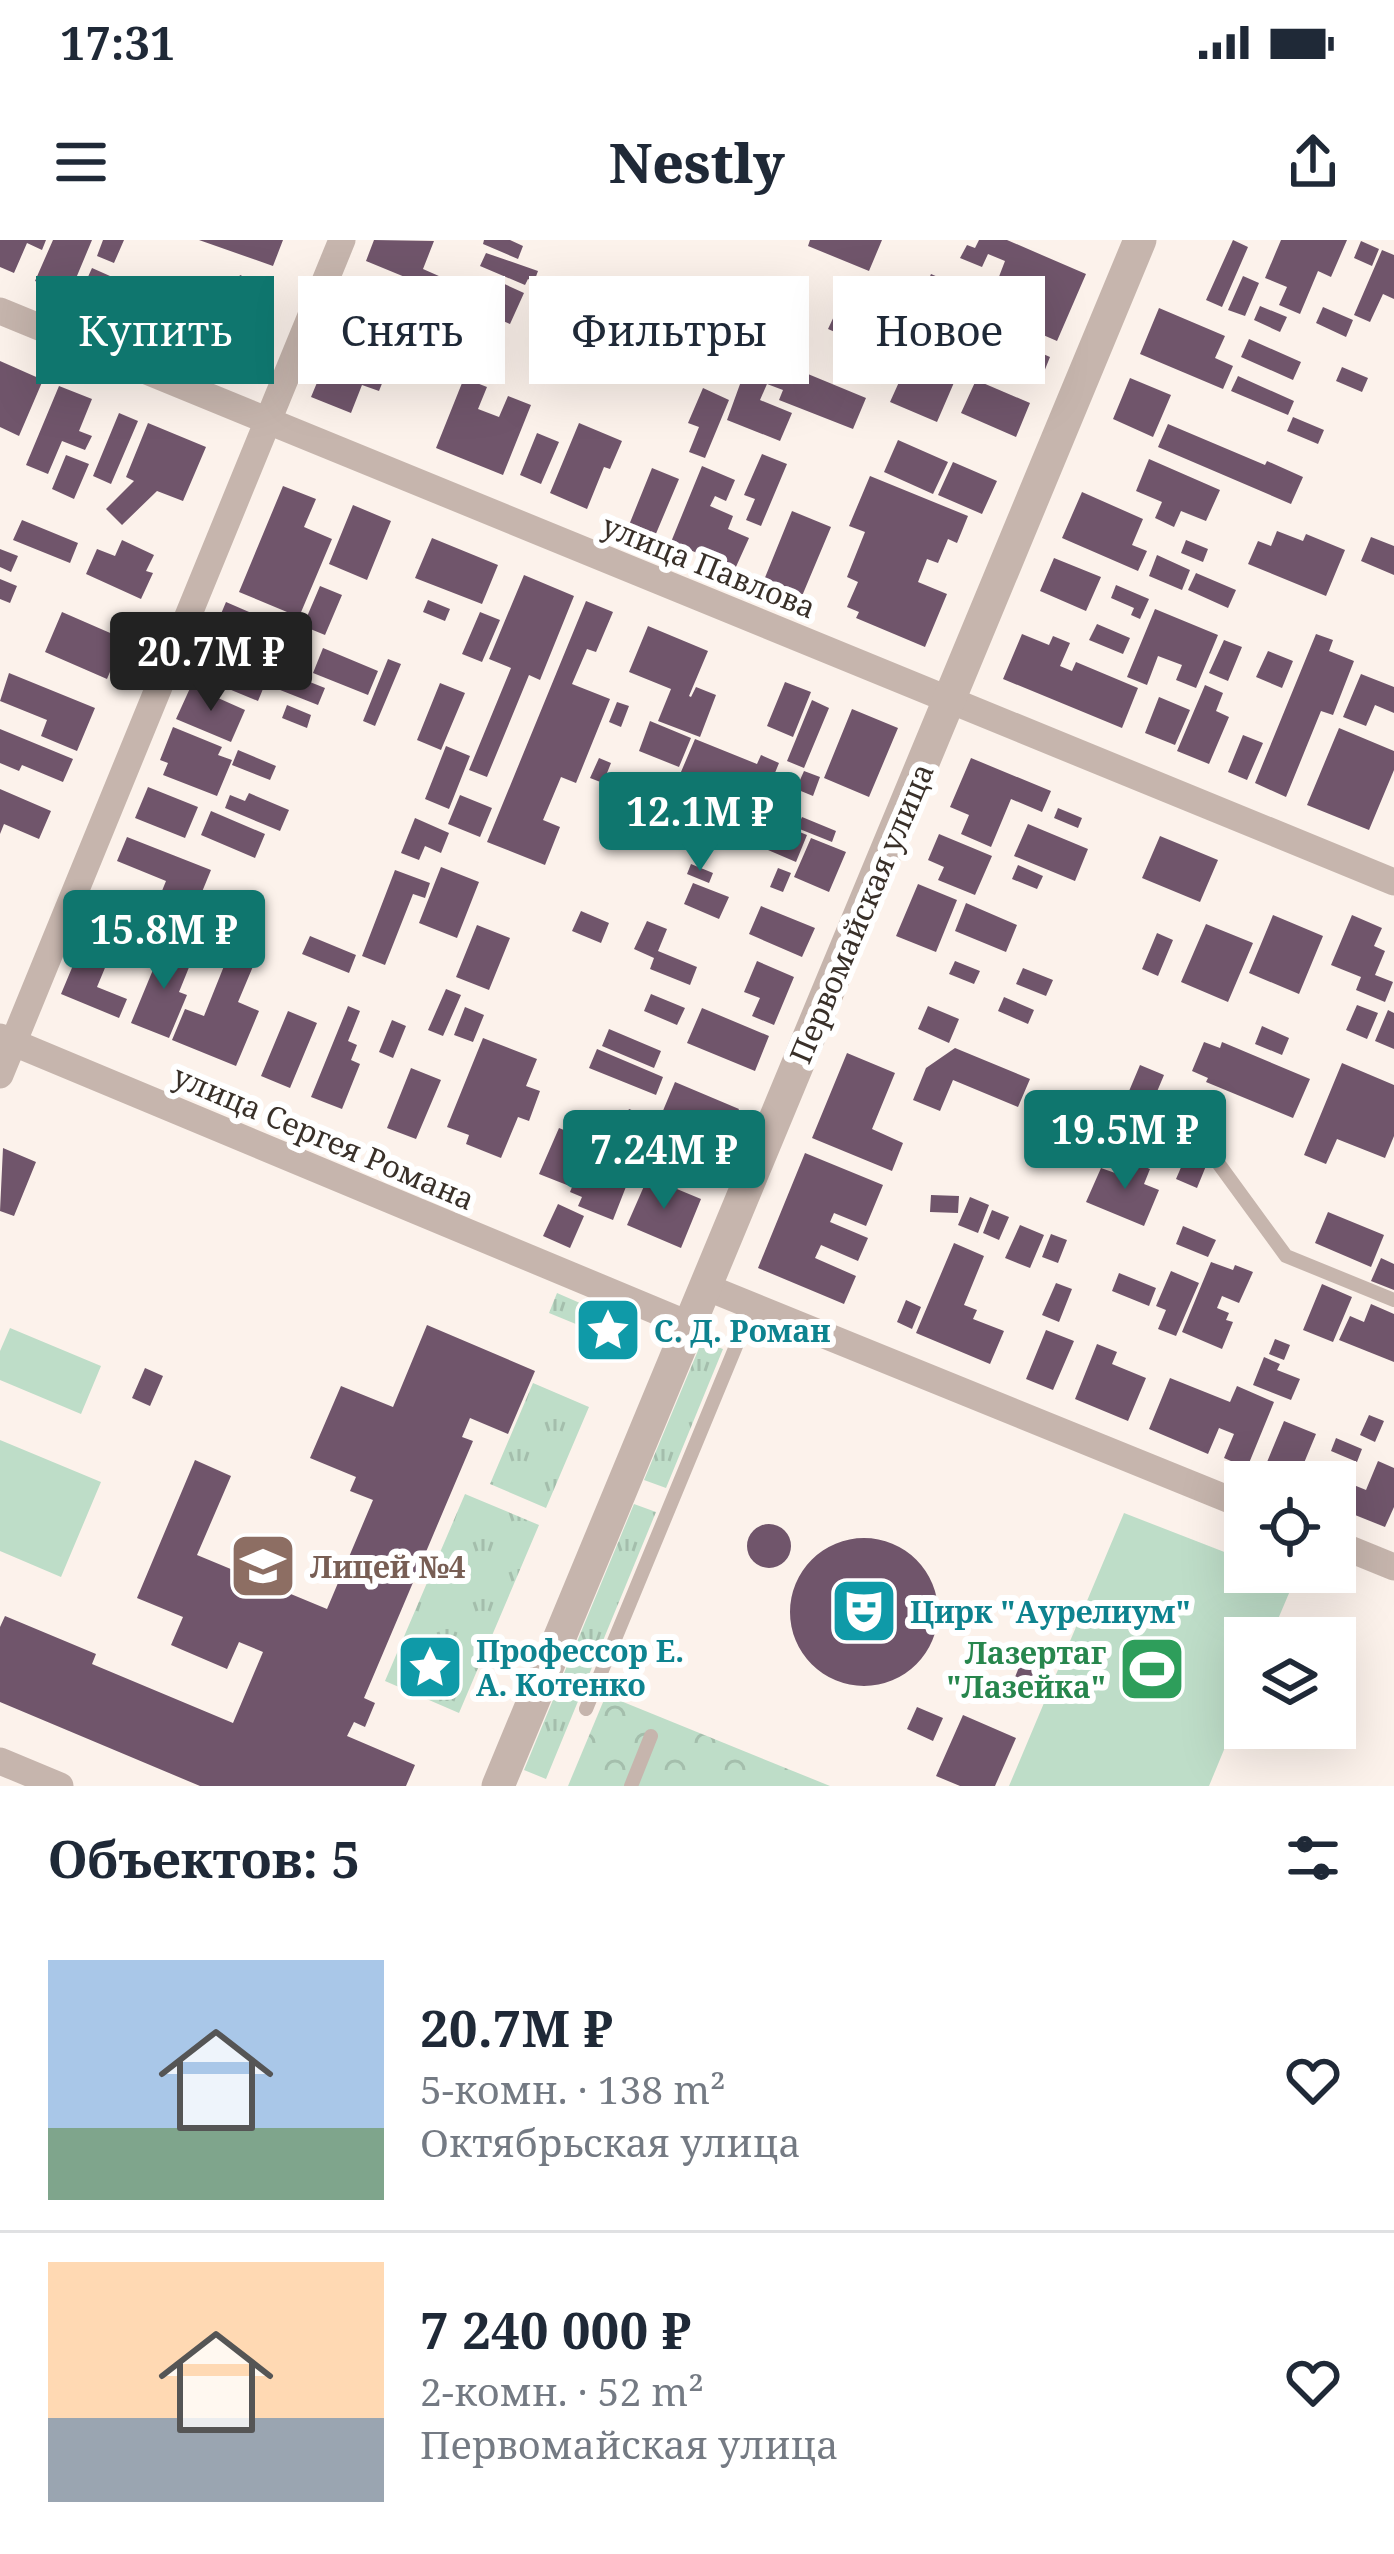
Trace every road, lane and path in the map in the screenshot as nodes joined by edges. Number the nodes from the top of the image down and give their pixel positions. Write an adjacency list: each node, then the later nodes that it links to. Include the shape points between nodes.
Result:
1 (342, 240): 4 (street)
2 (1140, 240): 5 (street, Первомайская улица)
3 (0, 310): 4 (street, улица Павлова)
4 (268, 422): 5 (street, улица Павлова); 7 (street)
5 (950, 700): 6 (street, улица Павлова); 10 (street, Первомайская улица)
6 (1394, 882)
7 (7, 1040): 8 (street); 13 (street, улица Сергея Романа)
8 (0, 1075)
9 (1186, 1119): 11 (lane, via 1286,1256)
10 (706, 1286): 12 (street); 13 (street, Первомайская улица)
11 (1394, 1300)
12 (752, 1305): 14 (street); 17 (lane)
13 (690, 1324): 21 (street, Первомайская улица)
14 (1224, 1497)
15 (1356, 1552): 16 (street)
16 (1394, 1567)
17 (586, 1709)
18 (651, 1736): 22 (lane)
19 (0, 1761): 20 (street)
20 (60, 1786)
21 (498, 1786)
22 (631, 1786)

